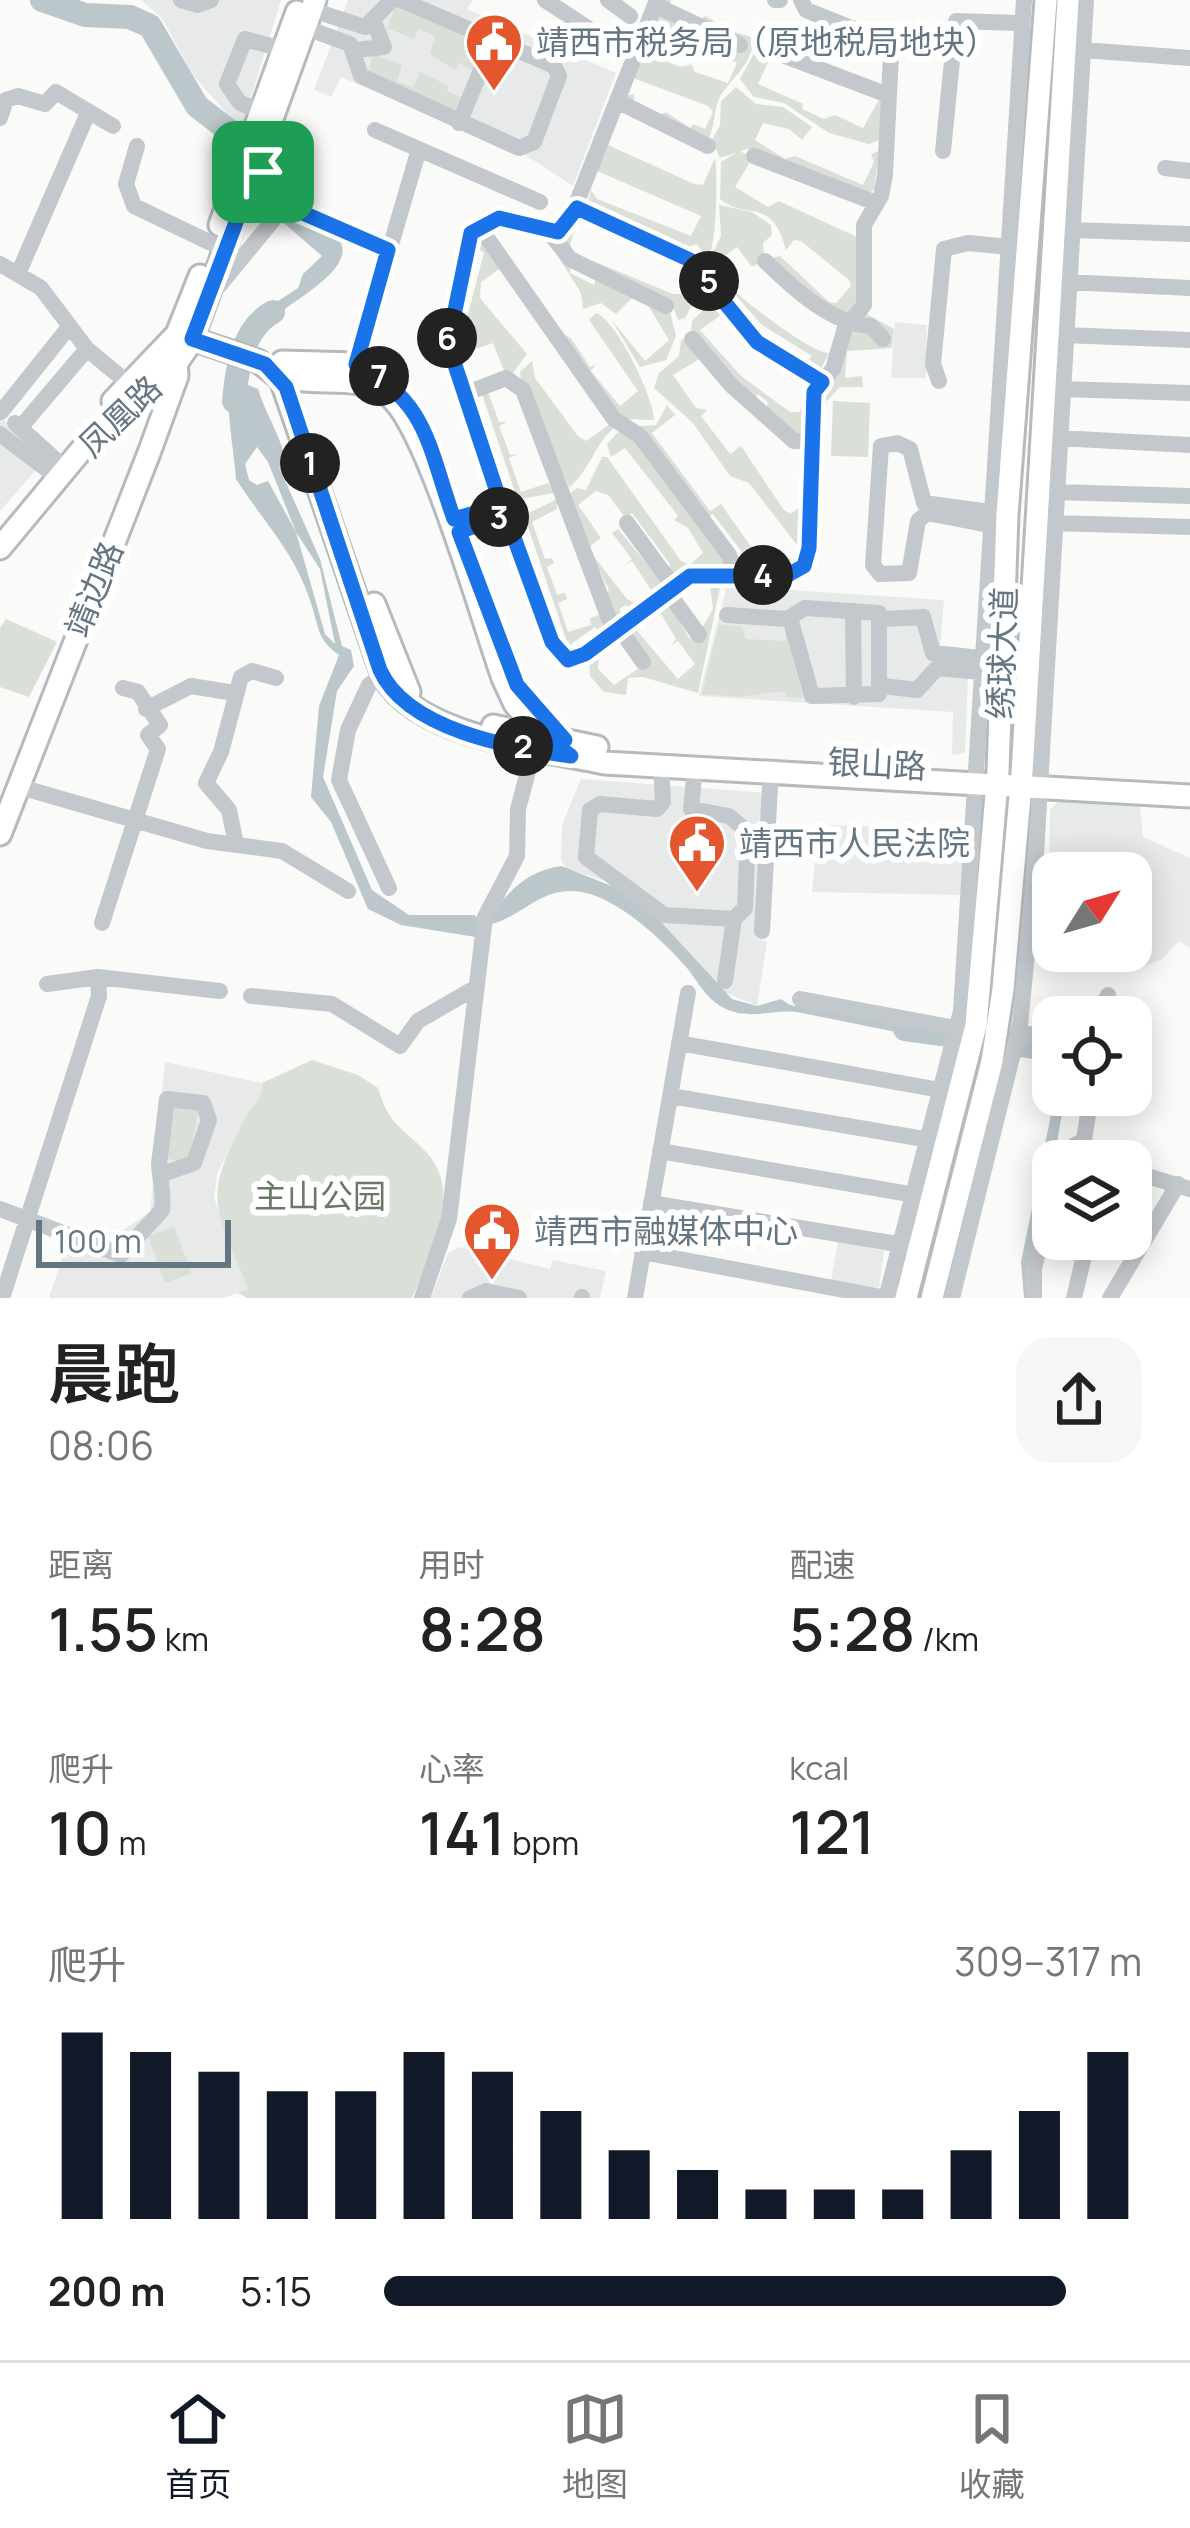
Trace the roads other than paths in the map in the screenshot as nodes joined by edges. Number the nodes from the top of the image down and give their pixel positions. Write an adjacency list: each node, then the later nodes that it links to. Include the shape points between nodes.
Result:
1 (181, 0): 2 (street)
2 (211, 0)
3 (396, 0): 14 (street); 15 (street)
4 (545, 0): 19 (street)
5 (608, 0): 13 (street)
6 (801, 0): 23 (street, via 806,10 886,44)
7 (1024, 0): 12 (street)
8 (1068, 0): 20 (main road, 绣球大道)
9 (1086, 0): 20 (street)
10 (656, 2): 16 (street); 25 (street)
11 (309, 9): 14 (street, via 358,26); 17 (main road, 凤凰路); 18 (street); 37 (main road, 凤凰路)
12 (1038, 13): 35 (street, via 956,21); 49 (main road, 绣球大道); 49 (street, via 1021,46)
13 (630, 16)
14 (374, 22): 18 (street, via 384,47)
15 (494, 40): 29 (street); 29 (street, via 558,70 534,142 519,148)
16 (740, 45)
17 (282, 49): 26 (main road, 凤凰路); 26 (street, via 245,39 227,84 240,103)
18 (355, 50): 29 (street, via 362,76)
19 (621, 50)
20 (1077, 51): 22 (street); 45 (street); 72 (main road, 绣球大道)
21 (785, 56): 23 (street)
22 (1190, 58)
23 (888, 95): 42 (street)
24 (3, 98): 27 (street, via 45,104 56,92); 28 (street)
25 (619, 102): 33 (street); 43 (street)
26 (261, 112): 37 (main road, 凤凰路)
27 (88, 113): 30 (street); 53 (street)
28 (0, 118)
29 (459, 124)
30 (113, 126)
31 (375, 130): 34 (street)
32 (136, 146): 48 (street, via 126,184 134,206)
33 (708, 146)
34 (419, 149): 41 (street); 50 (street)
35 (943, 151)
36 (754, 155): 42 (street)
37 (249, 165): 40 (street); 48 (main road, 凤凰路); 55 (main road, 凤凰路, via 246,199)
38 (1165, 168): 39 (street)
39 (1190, 171)
40 (287, 202): 50 (street); 55 (street)
41 (540, 202)
42 (876, 202): 58 (street, via 864,225 864,305)
43 (577, 208): 46 (street); 70 (street, via 690,260 757,342)
44 (478, 225): 46 (street, via 512,218); 74 (street, via 447,333); 91 (street, via 614,419 640,436 730,554)
45 (1072, 230): 47 (street); 54 (street)
46 (550, 233): 57 (street, via 570,259)
47 (1190, 233)
48 (213, 244): 64 (main road, 凤凰路)
49 (1015, 248): 69 (street, via 944,249 933,364); 84 (main road, 绣球大道)
50 (388, 250): 67 (street)
51 (765, 261): 58 (street)
52 (0, 264): 53 (street)
53 (18, 274): 59 (street, via 49,295)
54 (1067, 282): 56 (street); 60 (street)
55 (210, 287): 64 (main road, 凤凰路)
56 (1190, 288)
57 (666, 306)
58 (848, 324): 62 (street, via 872,326); 70 (street)
59 (69, 327): 65 (street); 75 (street)
60 (1064, 335): 63 (street); 72 (street)
61 (692, 339): 79 (street, via 794,441)
62 (883, 339)
63 (1190, 340)
64 (176, 346): 66 (main road, via 234,348); 71 (main road, 凤凰路); 90 (main road, 凤凰路); 117 (main road, 靖边路, via 149,453); 121 (main road, 靖边路, via 146,446)
65 (87, 349): 71 (street); 76 (street)
66 (269, 361): 67 (main road); 68 (main road, 银山路); 103 (main road, 银山路, via 291,400)
67 (356, 364): 87 (main road, via 409,401)
68 (298, 381): 110 (main road, 银山路, via 407,691); 110 (main road, via 362,382 407,413 503,678)
69 (939, 381)
70 (822, 382): 79 (street, via 814,392)
71 (129, 384): 81 (main road, 凤凰路)
72 (1056, 387): 73 (street); 78 (street); 86 (main road, 绣球大道)
73 (1190, 393)
74 (467, 394): 87 (street, via 499,498); 97 (street, via 506,378 523,390)
75 (0, 412): 76 (street)
76 (20, 428): 81 (street)
77 (0, 434): 81 (street)
78 (1058, 438): 80 (street); 82 (street)
79 (813, 441): 91 (street, via 804,566 786,576)
80 (1190, 445)
81 (54, 467): 89 (main road, 凤凰路)
82 (1056, 492): 83 (street); 86 (street)
83 (1190, 496)
84 (994, 523): 84 (street, via 924,503 910,449 880,446 880,574 909,573 922,516); 99 (main road, 绣球大道); 102 (street)
85 (627, 524): 92 (street)
86 (1049, 524): 88 (street); 115 (main road, 绣球大道)
87 (457, 525): 97 (street, via 508,521 561,656 576,659); 110 (main road, via 517,685)
88 (1190, 527)
89 (0, 531)
90 (0, 548)
91 (735, 572): 92 (street, via 700,573)
92 (670, 588): 97 (street); 98 (street)
93 (854, 611): 95 (street, via 805,608); 96 (street); 108 (street)
94 (727, 615): 95 (street)
95 (790, 618): 108 (street, via 812,696)
96 (883, 620): 101 (street, via 923,617); 105 (street)
97 (617, 630): 100 (street)
98 (700, 635)
99 (1002, 647): 102 (street); 114 (main road, 绣球大道)
100 (644, 662)
101 (937, 662): 102 (street); 105 (street, via 916,690)
102 (981, 671): 114 (street)
103 (383, 676): 110 (main road, 银山路, via 417,712); 127 (street, via 369,685 348,730 339,780)
104 (276, 678): 107 (street, via 246,673)
105 (883, 686): 108 (street, via 877,696)
106 (123, 688): 109 (street, via 139,692)
107 (234, 693): 109 (street, via 190,686); 124 (street, via 206,783 229,810)
108 (854, 698)
109 (146, 710): 122 (street, via 160,725 148,735 158,749)
110 (553, 745): 111 (main road, 银山路); 114 (main road, 银山路); 139 (street, via 518,809 518,856 484,922)
111 (662, 766): 112 (main road, 银山路); 119 (street)
112 (695, 767): 113 (main road, 银山路); 120 (street)
113 (771, 769): 114 (main road, 银山路); 134 (street)
114 (987, 777): 115 (main road, 银山路); 144 (main road, 绣球大道, via 981,863)
115 (1030, 780): 116 (main road, 银山路); 118 (main road, 银山路); 125 (street); 128 (main road, 绣球大道)
116 (1190, 785)
117 (17, 786): 122 (street); 123 (main road, 靖边路)
118 (1190, 796)
119 (663, 802): 120 (street); 131 (street, via 657,809 595,806 586,857 664,915)
120 (691, 804): 131 (street, via 695,813 729,816 748,832 745,908)
121 (0, 813)
122 (132, 820): 124 (street); 132 (street)
123 (0, 833)
124 (236, 844): 129 (street, via 281,851)
125 (1034, 852)
126 (1032, 874): 128 (street)
127 (389, 888)
128 (1012, 889): 135 (main road, 绣球大道)
129 (348, 891)
130 (1032, 900): 133 (street)
131 (734, 919): 137 (street)
132 (102, 922)
133 (1029, 929): 135 (street); 144 (street)
134 (762, 931)
135 (1006, 948): 144 (main road, 绣球大道)
136 (98, 976): 138 (street); 140 (street); 158 (street, via 99,996)
137 (724, 981)
138 (47, 984)
139 (475, 988): 142 (street, via 418,1021 400,1046 332,1004); 168 (street, via 449,1219)
140 (220, 991)
141 (688, 993): 146 (street)
142 (251, 996)
143 (800, 999): 144 (street)
144 (997, 1029): 145 (street); 147 (main road, 绣球大道); 147 (street)
145 (1032, 1035)
146 (679, 1043): 148 (street); 149 (street)
147 (982, 1056): 148 (street); 155 (main road, 绣球大道); 161 (street); 165 (main road, 绣球大道)
148 (940, 1090): 150 (street)
149 (671, 1096): 150 (street); 151 (street)
150 (930, 1140): 155 (street)
151 (659, 1151): 155 (street); 156 (street)
152 (160, 1175): 152 (street, via 194,1163 209,1120 203,1103 167,1099); 158 (street, via 158,1216 121,1255)
153 (1152, 1177): 154 (street)
154 (1184, 1186): 177 (street)
155 (922, 1194): 159 (street); 166 (main road, 绣球大道)
156 (651, 1203): 159 (street); 160 (street)
157 (0, 1209): 158 (street)
158 (26, 1218): 164 (street)
159 (903, 1245): 172 (street)
160 (642, 1252): 171 (street); 172 (street)
161 (962, 1255): 165 (street); 174 (street)
162 (1036, 1260): 175 (street)
163 (1083, 1260): 176 (street)
164 (6, 1261): 167 (street)
165 (940, 1265): 173 (main road, 绣球大道)
166 (908, 1293): 172 (street)
167 (2, 1298)
168 (422, 1298)
169 (470, 1298): 170 (street, via 486,1291)
170 (519, 1298)
171 (635, 1298)
172 (886, 1298)
173 (932, 1298)
174 (952, 1298)
175 (1034, 1298)
176 (1074, 1298)
177 (1110, 1298)

